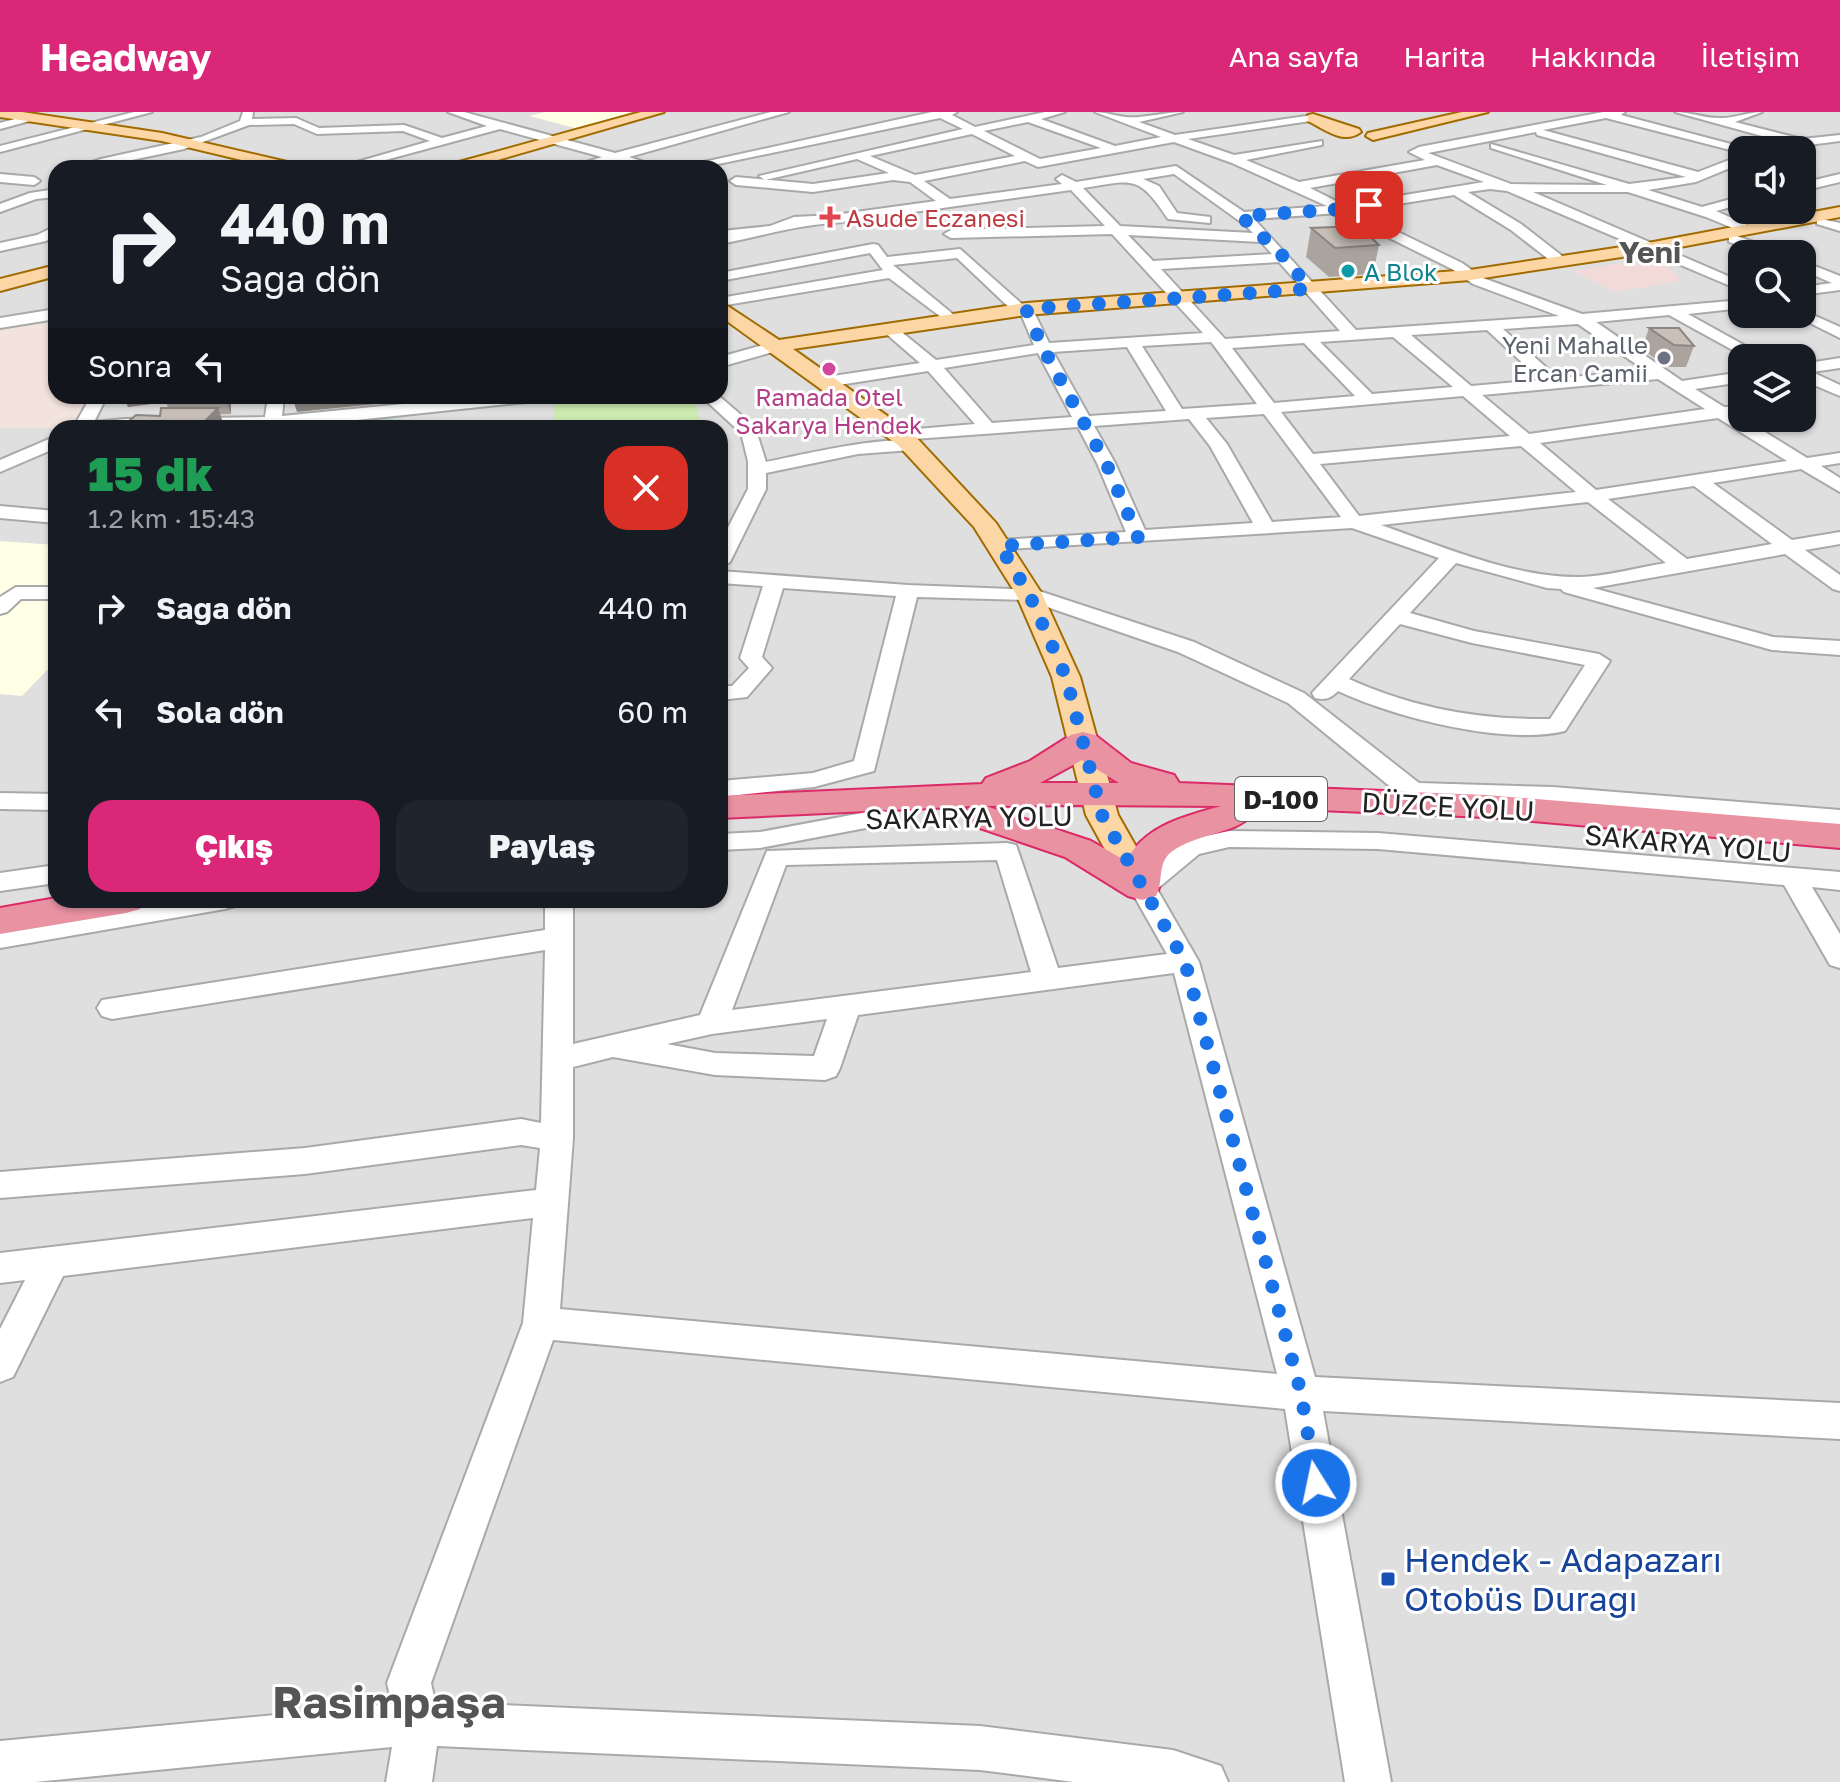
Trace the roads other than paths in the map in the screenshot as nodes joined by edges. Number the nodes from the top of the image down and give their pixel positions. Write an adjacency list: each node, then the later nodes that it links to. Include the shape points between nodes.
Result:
1 (147, 112): 28 (street)
2 (377, 112): 31 (street)
3 (784, 112): 20 (street)
4 (1060, 112): 21 (street)
5 (1100, 112): 23 (street)
6 (1178, 112): 23 (street)
7 (1292, 112): 19 (street)
8 (1458, 112): 36 (main road)
9 (1481, 112): 36 (main road)
10 (1680, 112): 25 (street)
11 (1757, 112): 25 (street)
12 (647, 113): 34 (main road)
13 (944, 113): 29 (street); 32 (street)
14 (1614, 113): 33 (street); 47 (street)
15 (452, 115): 30 (street)
16 (3, 116): 28 (main road)
17 (855, 116): 29 (street)
18 (247, 117): 31 (street, via 296,121 317,131); 35 (street)
19 (1313, 118): 36 (main road); 38 (street)
20 (762, 119): 40 (street); 53 (street)
21 (1027, 119): 32 (street); 49 (street)
22 (431, 121): 31 (street)
23 (1129, 121): 38 (street)
24 (544, 122): 26 (street)
25 (1723, 122): 37 (street)
26 (530, 123): 30 (street); 34 (street)
27 (559, 123): 34 (street)
28 (96, 125): 45 (main road); 48 (street)
29 (881, 125): 40 (street)
30 (500, 126): 41 (street); 42 (street)
31 (404, 128): 42 (street)
32 (978, 131): 52 (street); 63 (street)
33 (1532, 131): 50 (street); 73 (street)
34 (582, 133): 41 (main road)
35 (219, 136): 45 (street); 51 (street, via 234,146)
36 (1359, 136): 44 (main road); 50 (main road)
37 (1776, 136)
38 (1175, 138): 49 (street); 55 (street)
39 (1840, 138): 43 (street)
40 (813, 139): 52 (street); 54 (street)
41 (556, 140): 53 (street); 59 (main road)
42 (440, 141): 58 (street)
43 (1816, 141)
44 (1318, 143): 55 (street)
45 (191, 144): 51 (main road); 56 (street)
46 (1495, 146): 85 (street)
47 (1728, 146)
48 (0, 149)
49 (1115, 149): 63 (street)
50 (1415, 152): 65 (street)
51 (236, 154): 57 (main road)
52 (858, 155): 72 (street); 77 (street)
53 (621, 157): 60 (street); 61 (street)
54 (724, 159): 62 (street)
55 (1234, 159): 66 (street); 83 (street)
56 (117, 160)
57 (261, 160)
58 (371, 160)
59 (482, 160)
60 (608, 160)
61 (631, 160)
62 (719, 160)
63 (1033, 160): 77 (street); 82 (street)
64 (728, 161): 72 (street)
65 (1438, 161): 83 (street); 86 (street)
66 (1205, 164)
67 (1728, 165): 69 (street)
68 (1191, 167): 70 (street)
69 (1721, 168): 71 (street); 73 (street)
70 (1176, 170): 74 (street); 98 (street)
71 (1728, 170)
72 (766, 175): 78 (street)
73 (1699, 176): 85 (street)
74 (1128, 177): 82 (street); 98 (street, via 1155,189 1173,216)
75 (0, 178): 81 (street)
76 (1840, 178): 80 (street)
77 (914, 179): 84 (street, via 893,176); 89 (street)
78 (736, 181): 79 (street); 84 (street)
79 (728, 183)
80 (1816, 184)
81 (37, 185): 87 (street); 92 (street)
82 (1074, 186): 89 (street); 101 (street)
83 (1298, 186): 93 (street)
84 (813, 188): 94 (street)
85 (1631, 188): 86 (street); 96 (street)
86 (1514, 189): 88 (street, via 1490,185); 111 (street)
87 (48, 190)
88 (1457, 191): 91 (street); 114 (street)
89 (946, 202): 95 (street)
90 (1728, 204): 96 (street)
91 (1369, 205): 93 (street); 119 (street, via 1426,239)
92 (0, 208)
93 (1344, 209): 98 (street); 107 (street)
94 (787, 210): 97 (street); 104 (street, via 773,230)
95 (895, 211): 97 (street); 100 (street)
96 (1703, 211): 103 (street)
97 (834, 219): 110 (street)
98 (1246, 219): 105 (street)
99 (1836, 220): 103 (main road)
100 (916, 222)
101 (1114, 230): 105 (street); 112 (street, via 945,232); 115 (street)
102 (48, 234): 109 (street)
103 (1740, 234): 106 (street); 111 (main road)
104 (728, 236)
105 (1264, 238): 113 (street)
106 (1750, 240)
107 (1407, 244): 108 (street); 119 (street)
108 (1378, 246)
109 (0, 247)
110 (873, 248): 116 (street); 120 (street)
111 (1655, 251): 114 (main road); 119 (main road); 121 (street)
112 (960, 253): 116 (street); 129 (street)
113 (1284, 253): 115 (street); 125 (street)
114 (1561, 262): 119 (main road)
115 (1148, 265): 126 (street)
116 (887, 267): 127 (street); 135 (street)
117 (48, 272): 123 (main road)
118 (1816, 272): 122 (street)
119 (1468, 274): 125 (main road, via 1330,291); 136 (street)
120 (728, 275)
121 (1728, 281)
122 (1840, 283): 124 (street)
123 (0, 285)
124 (1816, 288)
125 (1308, 289): 126 (main road); 143 (street)
126 (1181, 298): 129 (main road); 146 (street)
127 (728, 302)
128 (1728, 305): 132 (street)
129 (1023, 309): 135 (main road); 149 (street)
130 (728, 310): 148 (main road)
131 (48, 311): 134 (street)
132 (1672, 311): 136 (street); 147 (street)
133 (48, 315): 134 (street)
134 (32, 318): 138 (street)
135 (949, 318): 140 (main road)
136 (1581, 319): 139 (street); 154 (street)
137 (1816, 322): 142 (street)
138 (0, 323)
139 (1491, 326): 141 (street); 158 (street)
140 (888, 328): 148 (main road); 152 (street)
141 (1397, 332): 143 (street); 161 (street)
142 (1840, 333)
143 (1352, 335): 144 (street)
144 (1308, 338): 146 (street); 163 (street)
145 (1131, 341): 146 (street); 149 (street); 169 (street)
146 (1218, 341): 166 (street)
147 (1733, 344)
148 (777, 346): 150 (street); 157 (main road)
149 (1043, 348): 152 (street); 171 (street)
150 (728, 360)
151 (1840, 363): 153 (street)
152 (931, 364): 157 (street); 172 (street)
153 (1816, 369)
154 (1663, 374): 158 (street); 159 (street)
155 (1728, 379): 159 (street)
156 (1816, 379): 160 (street)
157 (826, 382): 173 (main road)
158 (1555, 384): 161 (street)
159 (1679, 386): 168 (street)
160 (1840, 390): 162 (street)
161 (1468, 391): 163 (street); 174 (street)
162 (1816, 394)
163 (1368, 400): 166 (street)
164 (463, 404): 170 (street)
165 (718, 404): 180 (street, via 749,431)
166 (1271, 408): 169 (street); 177 (street)
167 (1728, 411): 168 (street)
168 (1721, 412): 174 (street); 178 (street)
169 (1186, 414): 171 (street); 187 (street, via 1218,444)
170 (318, 420)
171 (1082, 422): 172 (street); 188 (street)
172 (988, 429): 173 (street)
173 (906, 440): 180 (street); 191 (main road)
174 (1524, 440): 177 (street); 183 (street)
175 (48, 445): 179 (street)
176 (1840, 458): 178 (street)
177 (1309, 460): 186 (street)
178 (1805, 465): 181 (street); 182 (street)
179 (0, 467)
180 (757, 469): 190 (street, via 757,489)
181 (1699, 481): 183 (street); 192 (street)
182 (1840, 486)
183 (1592, 496): 186 (street); 194 (street)
184 (0, 512): 185 (street)
185 (48, 516)
186 (1354, 522): 187 (street); 193 (street)
187 (1266, 528): 188 (street)
188 (1138, 537): 191 (street)
189 (1840, 538): 192 (street)
190 (728, 546)
191 (1000, 546): 201 (main road)
192 (1788, 549): 194 (street); 198 (street)
193 (1452, 556): 197 (street); 203 (street)
194 (1683, 566): 197 (street, via 1585,583)
195 (728, 577): 196 (street)
196 (775, 580): 199 (street); 206 (street, via 751,658 761,668 739,692)
197 (1547, 582): 204 (street, via 1772,643)
198 (1840, 585)
199 (908, 591): 201 (street); 210 (street, via 865,766)
200 (48, 593): 202 (street, via 16,593)
201 (1029, 594): 207 (street, via 1186,647); 208 (main road, via 1066,677)
202 (0, 608)
203 (1396, 616): 205 (street); 205 (street, via 1472,637 1599,661 1557,726 1443,718 1395,707)
204 (1840, 648)
205 (1334, 681): 207 (street)
206 (728, 693)
207 (1309, 708): 212 (street)
208 (1083, 742): 215 (main road); 217 (highway, via 1031,777); 218 (highway, via 1106,765 1126,774)
209 (728, 770): 210 (street)
210 (814, 780): 211 (street)
211 (728, 788)
212 (1425, 797): 218 (highway, DÜZCE YOLU / D-100); 220 (street, via 1553,795); 222 (highway, DÜZCE YOLU / D-100)
213 (0, 801): 214 (street)
214 (48, 802)
215 (1099, 805): 217 (highway, SAKARYA YOLU / D-100); 218 (highway, SAKARYA YOLU / D-100); 229 (main road)
216 (728, 806): 217 (highway, D-100, via 856,797)
217 (968, 806): 219 (highway, SAKARYA YOLU / D-100); 229 (highway, via 1078,849)
218 (1238, 806): 224 (highway, SAKARYA YOLU / D-100); 229 (highway, via 1160,842 1145,858)
219 (878, 818): 221 (highway, SAKARYA YOLU / D-100); 223 (street)
220 (1840, 818)
221 (728, 824)
222 (1840, 836)
223 (728, 842)
224 (1840, 856)
225 (48, 875): 228 (street)
226 (1792, 876): 227 (street); 229 (street, via 1378,841 1229,839 1191,847); 238 (street)
227 (1840, 881)
228 (0, 882)
229 (1142, 887): 239 (street)
230 (48, 892): 231 (highway)
231 (0, 901)
232 (78, 908): 235 (highway)
233 (178, 908): 236 (street)
234 (559, 908): 237 (street)
235 (0, 921)
236 (0, 938)
237 (557, 938): 242 (street); 245 (street)
238 (1838, 952)
239 (1185, 962): 240 (street); 253 (street)
240 (1048, 980): 241 (street); 243 (street, via 1007,851 776,857)
241 (847, 1005): 243 (street); 244 (street, via 825,1068 715,1064)
242 (112, 1008)
243 (712, 1023): 244 (street)
244 (612, 1046): 245 (street)
245 (557, 1059): 246 (street)
246 (557, 1138): 247 (street, via 521,1132 305,1161); 248 (street)
247 (0, 1185)
248 (551, 1202): 249 (street); 251 (street)
249 (52, 1263): 250 (street); 252 (street)
250 (0, 1268)
251 (541, 1323): 253 (street); 255 (street, via 409,1683)
252 (0, 1365)
253 (1301, 1393): 254 (street); 259 (street)
254 (1840, 1421)
255 (418, 1723): 256 (street); 257 (street); 258 (street, via 980,1748 1173,1772)
256 (0, 1763)
257 (409, 1782)
258 (1205, 1782)
259 (1368, 1782)

